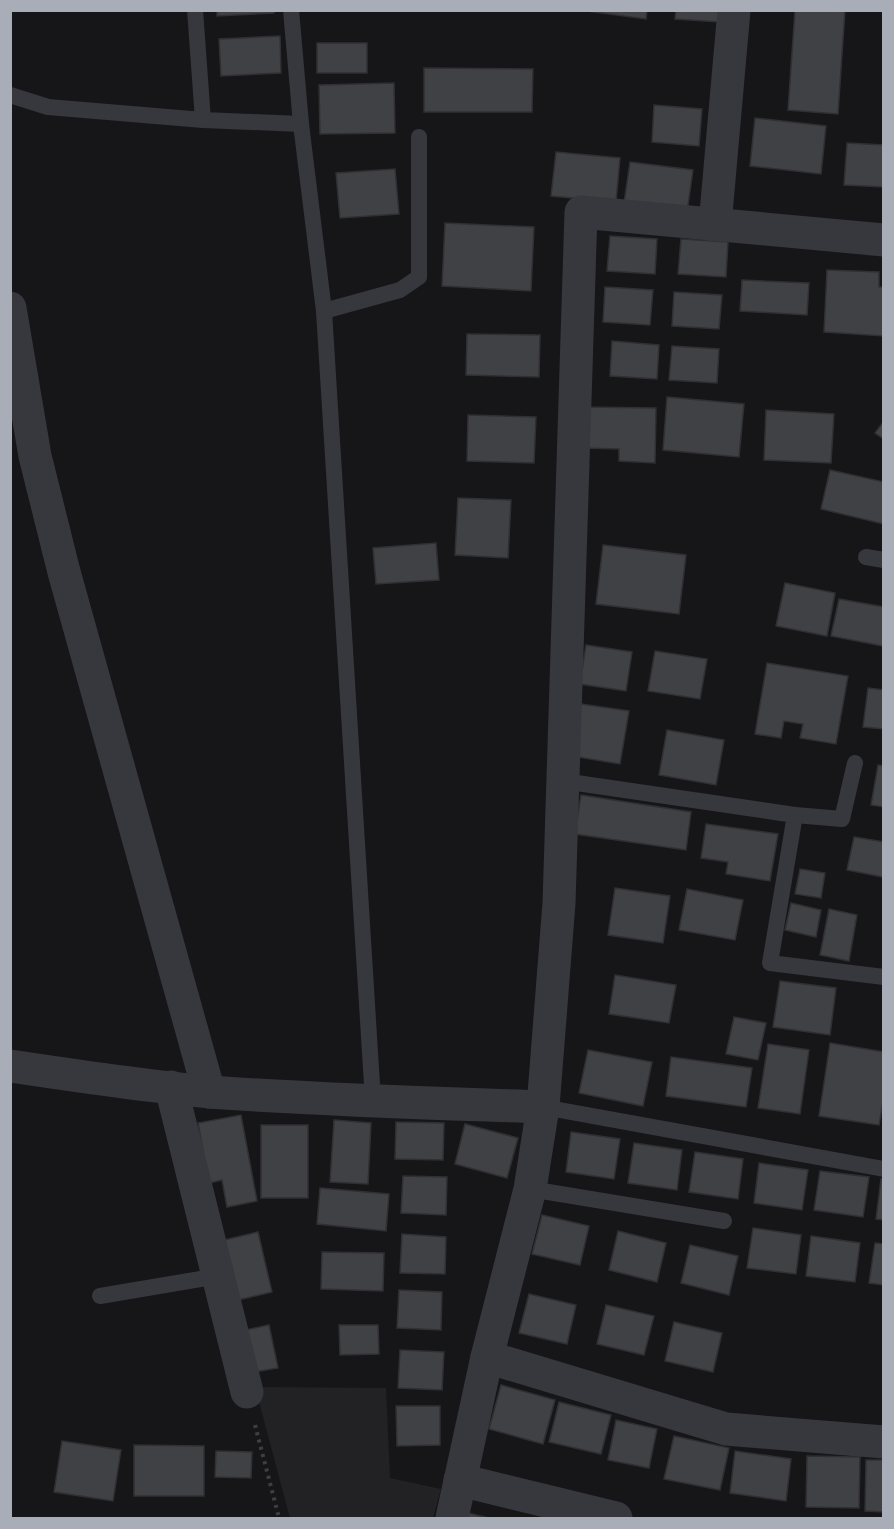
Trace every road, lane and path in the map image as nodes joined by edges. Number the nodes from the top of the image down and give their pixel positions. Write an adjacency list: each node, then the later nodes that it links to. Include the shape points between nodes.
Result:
1 (195, 10): 5 (lane)
2 (291, 10): 6 (lane)
3 (734, 10): 8 (street)
4 (10, 95): 5 (lane, via 48,107)
5 (203, 120): 6 (lane)
6 (301, 124): 11 (lane)
7 (419, 137): 11 (lane, via 419,277 399,290)
8 (715, 225): 9 (street); 15 (street, via 581,212)
9 (884, 240)
10 (10, 308): 20 (street, via 35,456 63,572)
11 (324, 311): 21 (lane)
12 (866, 557): 13 (lane)
13 (884, 560)
14 (855, 763): 16 (lane, via 842,819)
15 (563, 781): 16 (lane); 22 (street, via 559,903)
16 (795, 815): 17 (lane, via 770,963)
17 (884, 977)
18 (10, 1066): 19 (street)
19 (171, 1087): 20 (street); 26 (street)
20 (209, 1092): 21 (street)
21 (373, 1101): 22 (street)
22 (543, 1107): 23 (lane); 24 (street)
23 (884, 1169)
24 (530, 1189): 25 (lane); 28 (street)
25 (724, 1221)
26 (218, 1276): 27 (lane); 29 (street)
27 (100, 1296)
28 (487, 1357): 30 (street, via 726,1429); 31 (street)
29 (247, 1392): 32 (path)
30 (884, 1442)
31 (460, 1480): 33 (street); 34 (street)
32 (279, 1518)
33 (452, 1518)
34 (616, 1518)

